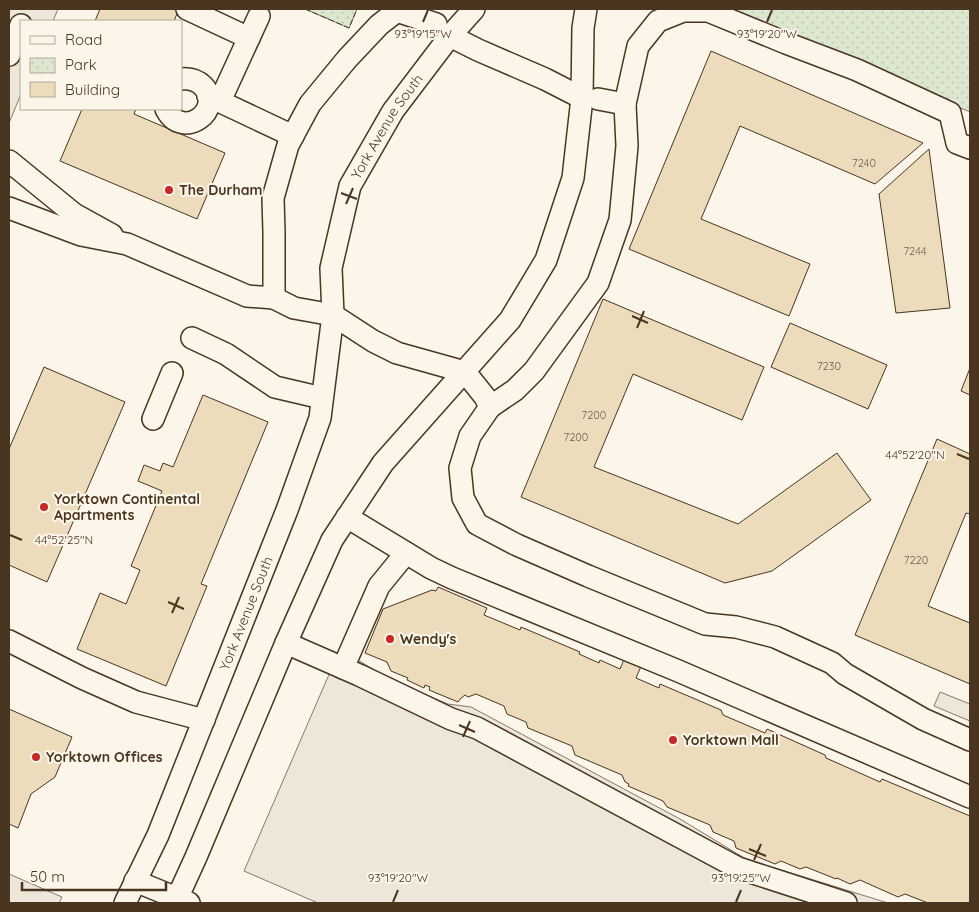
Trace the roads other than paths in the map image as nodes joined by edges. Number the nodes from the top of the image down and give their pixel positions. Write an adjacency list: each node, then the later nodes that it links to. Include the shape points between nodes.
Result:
1 (187, 9): 7 (street)
2 (474, 9): 6 (street, York Avenue South)
3 (586, 9): 11 (street, via 583,28)
4 (259, 16): 7 (street)
5 (20, 28): 8 (street)
6 (443, 30): 11 (street, via 478,50); 14 (street, via 397,10 347,59 310,104); 20 (street, York Avenue South, via 350,186 331,268)
7 (249, 38): 10 (street)
8 (9, 55)
9 (182, 80): 10 (street, via 201,84)
10 (214, 99): 13 (street, via 202,117 189,123 174,120); 14 (street)
11 (590, 99): 12 (street); 22 (street, via 573,178 546,260 510,320)
12 (625, 104): 15 (street, via 638,46 658,21 683,11 708,11 857,70 950,113 957,142); 25 (street, via 627,146 620,220 598,283 534,371 516,390)
13 (166, 110)
14 (293, 136): 19 (street, via 273,198)
15 (970, 148)
16 (9, 161): 18 (street, via 74,214)
17 (9, 208): 18 (street, via 80,235)
18 (127, 244): 19 (street, via 247,296)
19 (274, 298): 20 (street, via 294,308)
20 (334, 315): 22 (street, via 397,353); 24 (street, York Avenue South)
21 (192, 338): 24 (street, via 226,354 275,387)
22 (465, 372): 25 (street); 27 (street, via 383,463)
23 (172, 373): 26 (street)
24 (322, 398): 32 (street, York Avenue South, via 320,418 293,492)
25 (490, 407): 33 (street, via 470,436 460,468 462,498 477,524 570,568 705,624 736,627 775,637 832,662 845,674 923,719)
26 (153, 419)
27 (348, 517): 28 (street); 30 (street, via 332,540)
28 (406, 553): 31 (street, via 379,586); 34 (street, via 452,578)
29 (9, 641): 32 (street, via 136,702)
30 (286, 642): 31 (street); 36 (street, via 196,857)
31 (344, 668): 38 (street, via 476,728 738,868)
32 (204, 720): 35 (street, York Avenue South)
33 (970, 740)
34 (970, 797)
35 (136, 881): 36 (street); 37 (street, York Avenue South)
36 (181, 902)
37 (125, 903)
38 (846, 903)

